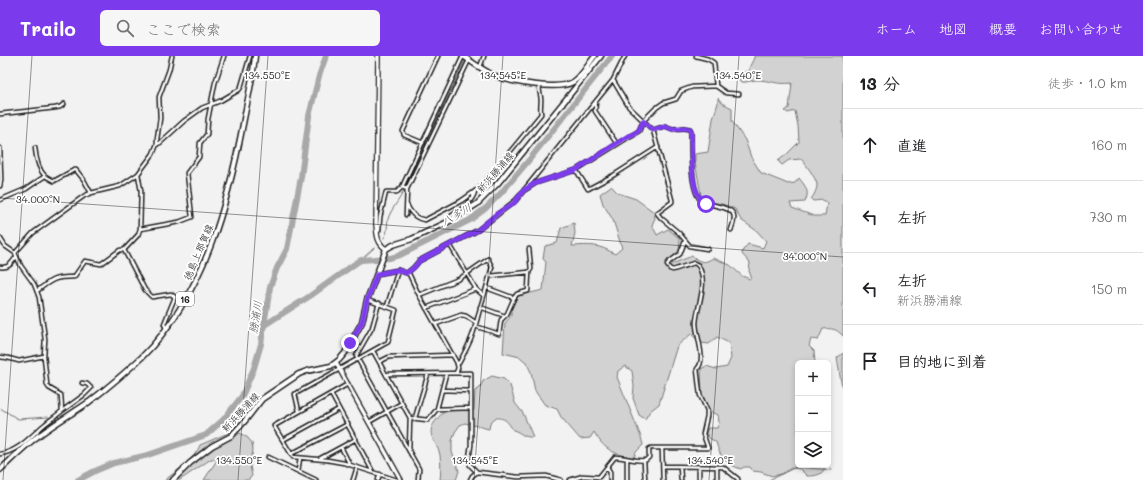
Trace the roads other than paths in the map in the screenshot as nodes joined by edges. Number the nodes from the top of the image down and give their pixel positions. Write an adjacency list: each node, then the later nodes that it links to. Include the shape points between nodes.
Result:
1 (172, 56): 25 (street, via 170,70 159,97)
2 (224, 56): 20 (street)
3 (250, 56): 20 (street, via 239,90)
4 (255, 56): 76 (main road, 徳島上那賀線 / 16, via 236,159 213,241 200,272)
5 (378, 56): 44 (street)
6 (438, 56): 24 (street, via 403,132 404,135)
7 (484, 56): 13 (street)
8 (595, 56): 15 (main road, via 572,82)
9 (602, 56): 41 (main road, 新浜勝浦線, via 489,194)
10 (625, 56): 14 (street)
11 (696, 56): 16 (street, via 714,63)
12 (466, 58): 13 (main road); 24 (street); 34 (street)
13 (480, 67): 15 (main road, via 499,78)
14 (613, 80): 18 (street); 22 (street, via 624,101)
15 (540, 85): 36 (street, via 541,114)
16 (716, 86): 17 (street, via 726,93); 22 (street, via 692,86 681,91 676,99 660,105)
17 (739, 94)
18 (596, 101): 26 (street, via 595,111); 35 (street)
19 (64, 104): 21 (street, via 55,108)
20 (210, 105): 25 (street, via 195,113); 42 (street, via 207,134 200,144 199,157 187,173 192,217)
21 (0, 114)
22 (643, 121): 23 (street); 26 (street, via 639,132)
23 (653, 130): 29 (street); 43 (street, via 665,126 672,129 690,129 697,194 702,202 732,212 734,218)
24 (423, 143): 34 (street)
25 (157, 144): 31 (street)
26 (617, 144): 30 (street)
27 (0, 148): 33 (street)
28 (35, 148): 32 (street, via 37,161)
29 (658, 148): 30 (street, via 588,189); 46 (street, via 672,200 658,213)
30 (576, 170): 35 (street, via 536,183)
31 (138, 174): 37 (street, via 120,186); 42 (street, via 141,191)
32 (45, 176): 37 (street, via 54,180 76,170); 38 (street, via 26,189)
33 (0, 186)
34 (405, 188): 39 (street); 44 (street, via 398,192 386,192 379,230)
35 (524, 190): 47 (street, via 514,203)
36 (475, 191): 39 (street, via 455,205 425,220 410,213); 41 (street)
37 (91, 192): 52 (street, via 33,233)
38 (0, 200)
39 (407, 204): 40 (street)
40 (406, 215)
41 (450, 221): 51 (main road, 新浜勝浦線)
42 (140, 229): 50 (street, via 138,235)
43 (731, 230)
44 (376, 233): 51 (street, via 380,244)
45 (0, 238): 52 (street, via 5,246)
46 (686, 241): 49 (street, via 690,246); 110 (street, via 682,251 667,265 673,270 694,263 698,265 702,274 702,294 696,324 701,362 697,369 700,395 707,410 703,434 708,448)
47 (450, 246): 58 (street, via 419,261); 59 (street)
48 (529, 249): 57 (street)
49 (708, 249)
50 (124, 250): 63 (street, via 120,250 101,264 85,261 74,277 54,279); 76 (street, via 148,294 152,297 171,294 175,297 164,324)
51 (386, 250): 56 (main road)
52 (15, 253): 53 (street)
53 (16, 257): 54 (street, via 10,266); 63 (street)
54 (0, 267)
55 (398, 270): 56 (street); 58 (street); 69 (street)
56 (377, 272): 67 (main road)
57 (529, 272): 60 (street); 66 (street, via 528,291 517,294)
58 (406, 273): 64 (street, via 409,274)
59 (467, 273): 60 (street, via 488,259 492,267); 62 (street); 64 (street, via 459,279)
60 (490, 276): 61 (street)
61 (487, 288): 65 (street); 66 (street)
62 (476, 289): 65 (street); 71 (street)
63 (37, 291): 79 (street)
64 (419, 295): 71 (street)
65 (484, 296): 70 (street)
66 (514, 298): 72 (street)
67 (367, 300): 68 (street); 83 (main road, via 360,326 345,353)
68 (379, 303): 69 (street); 81 (street, via 372,328 356,356)
69 (387, 306): 77 (street, via 396,310 388,342)
70 (480, 307): 72 (street); 73 (street)
71 (426, 308): 74 (street)
72 (505, 316): 75 (street, via 501,320 499,334)
73 (475, 322): 74 (street, via 461,315); 75 (street)
74 (436, 324): 78 (street)
75 (475, 326): 84 (street, via 471,340)
76 (166, 328): 108 (main road, 徳島上那賀線 / 16, via 121,376)
77 (373, 351): 81 (street); 82 (street)
78 (453, 355): 82 (street, via 389,357); 84 (street)
79 (44, 356): 80 (street, via 19,361); 100 (street, via 48,385 60,395)
80 (0, 357)
81 (358, 359): 85 (street); 101 (street)
82 (379, 362): 89 (street)
83 (336, 363): 85 (street); 132 (main road, 新浜勝浦線, via 299,374 262,399 231,436 212,446)
84 (457, 364): 88 (street)
85 (340, 369): 91 (street); 99 (street, via 295,394)
86 (428, 374): 87 (street); 89 (street); 103 (street)
87 (446, 374): 88 (street); 92 (street)
88 (456, 374): 93 (street, via 471,373)
89 (386, 375): 95 (street)
90 (82, 383): 100 (street, via 90,388)
91 (348, 384): 94 (street); 104 (street)
92 (442, 390): 93 (street); 98 (street)
93 (471, 391): 96 (street)
94 (330, 394): 97 (street); 99 (street)
95 (402, 403): 101 (street); 102 (street)
96 (471, 408): 98 (street); 129 (street, via 469,459 470,465)
97 (339, 409): 105 (street); 107 (street)
98 (437, 409): 103 (street, via 428,420)
99 (299, 410): 107 (street, via 274,426)
100 (62, 411): 108 (street, via 45,424)
101 (387, 412): 104 (street); 111 (street)
102 (410, 418): 103 (street); 111 (street)
103 (415, 418)
104 (369, 422): 137 (street)
105 (348, 424): 106 (street); 113 (street)
106 (356, 439): 109 (street); 128 (street)
107 (283, 440): 113 (street)
108 (30, 441): 112 (street); 126 (main road, 徳島上那賀線 / 16)
109 (341, 447): 116 (street); 119 (street)
110 (662, 448): 118 (street, via 651,448 649,456); 120 (street)
111 (409, 451): 138 (street, via 419,469)
112 (0, 454)
113 (291, 454): 115 (street)
114 (268, 457): 127 (street)
115 (300, 458): 116 (street); 127 (street)
116 (319, 459): 119 (street)
117 (627, 459): 118 (street); 125 (street, via 615,457); 144 (street)
118 (644, 460): 145 (street)
119 (350, 465): 122 (street)
120 (663, 466): 121 (street); 146 (street)
121 (680, 466): 123 (street); 147 (street)
122 (357, 467): 128 (street); 134 (street)
123 (699, 467): 124 (street); 148 (street)
124 (717, 467): 149 (street); 150 (street, via 724,467)
125 (607, 468): 142 (street, via 600,476 583,476); 143 (street)
126 (0, 470)
127 (298, 471): 133 (street)
128 (374, 472): 130 (street)
129 (477, 472): 131 (street); 139 (street)
130 (380, 474): 135 (street); 136 (street)
131 (498, 475): 140 (street); 141 (street, via 546,476)
132 (172, 480)
133 (316, 480)
134 (353, 480)
135 (378, 480)
136 (397, 480)
137 (401, 480)
138 (418, 480)
139 (470, 480)
140 (498, 480)
141 (561, 480)
142 (570, 480)
143 (610, 480)
144 (627, 480)
145 (644, 480)
146 (663, 480)
147 (681, 480)
148 (699, 480)
149 (717, 480)
150 (738, 480)

